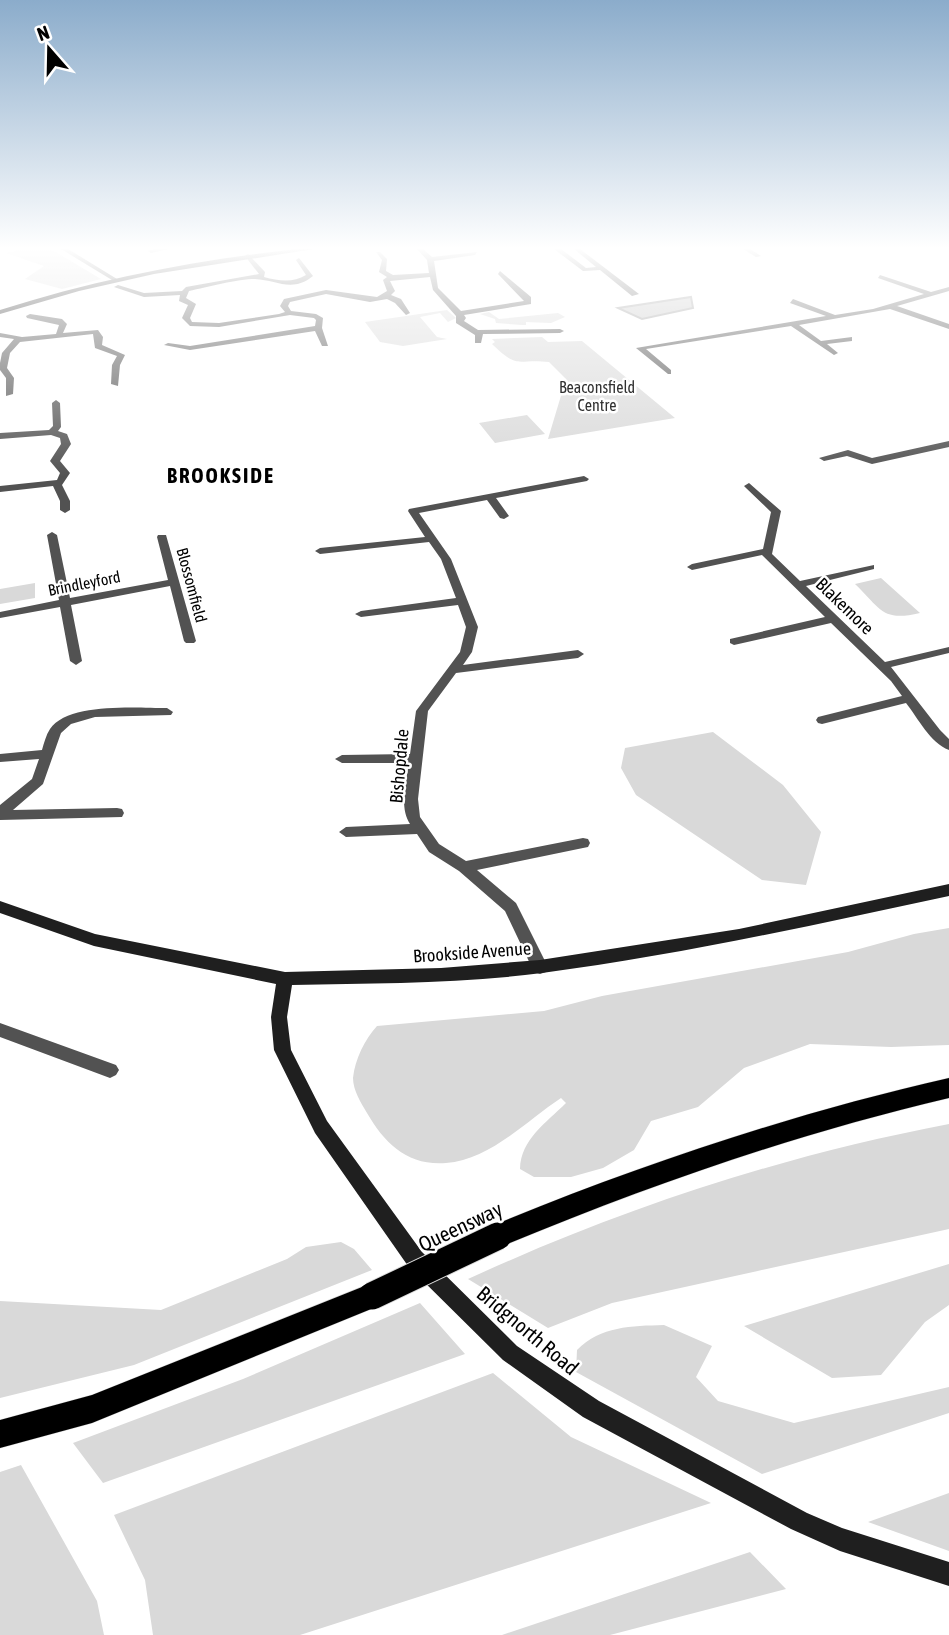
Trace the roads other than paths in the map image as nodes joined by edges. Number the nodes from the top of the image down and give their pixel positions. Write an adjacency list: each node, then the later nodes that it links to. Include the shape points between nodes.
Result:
1 (62, 325): 7 (street)
2 (464, 325): 6 (street, via 477,336)
3 (784, 325): 16 (street, via 640,348)
4 (794, 325): 11 (street)
5 (318, 328): 12 (street); 13 (street, via 190,348)
6 (560, 331)
7 (59, 334): 10 (street); 17 (street, via 95,332 98,346 119,353)
8 (0, 335): 10 (street)
9 (849, 339): 11 (street)
10 (18, 340): 15 (street)
11 (820, 343): 14 (street)
12 (326, 344)
13 (168, 345)
14 (834, 353)
15 (3, 354): 18 (street)
16 (668, 372)
17 (115, 384)
18 (9, 394)
19 (55, 403): 20 (street, via 57,427)
20 (52, 432): 21 (street); 25 (street, via 64,436 66,444 55,461 65,473)
21 (0, 436)
22 (949, 444): 23 (street, via 872,461 852,453)
23 (824, 458)
24 (584, 479): 28 (street, Bishopdale)
25 (57, 484): 27 (street); 29 (street)
26 (749, 486): 35 (street, via 776,511)
27 (0, 489)
28 (490, 497): 30 (street); 33 (street, Bishopdale, via 413,511)
29 (65, 510)
30 (504, 516)
31 (52, 535): 41 (street)
32 (162, 537): 38 (street, Blossomfield)
33 (432, 539): 34 (street); 40 (street, Bishopdale, via 446,559)
34 (320, 551)
35 (767, 551): 36 (street); 39 (street, Blakemore)
36 (692, 567)
37 (870, 567): 39 (street)
38 (173, 582): 41 (street, Brindleyford); 45 (street, Blossomfield)
39 (798, 585): 44 (street, Blakemore)
40 (462, 601): 42 (street); 51 (street, Bishopdale, via 472,627 466,652)
41 (66, 602): 43 (street, Brindleyford); 49 (street)
42 (361, 614)
43 (0, 615)
44 (833, 619): 46 (street); 50 (street, Blakemore)
45 (190, 641)
46 (734, 642)
47 (946, 650): 50 (street)
48 (578, 654): 51 (street)
49 (76, 661)
50 (882, 666): 52 (street, Blakemore)
51 (452, 670): 58 (street, Bishopdale, via 422,711)
52 (909, 698): 54 (street); 55 (street, Blakemore)
53 (167, 712): 56 (street, via 95,713 66,721 55,731)
54 (822, 720)
55 (949, 746)
56 (47, 754): 57 (street); 61 (street, via 38,781)
57 (0, 758)
58 (416, 758): 59 (street); 62 (street, Bishopdale, via 411,799)
59 (342, 759)
60 (117, 813): 61 (street)
61 (0, 814)
62 (419, 829): 63 (street); 65 (street, via 434,848)
63 (346, 832)
64 (583, 843): 65 (street)
65 (464, 867): 68 (street, via 511,907)
66 (949, 890): 68 (street, Brookside Avenue, via 739,935)
67 (0, 907): 69 (street, Brookside Avenue, via 94,940)
68 (540, 967): 69 (street, Brookside Avenue)
69 (285, 979): 74 (street, Bridgnorth Road, via 279,1017 283,1049 321,1127 415,1259 510,1353 591,1409 799,1521)
70 (0, 1030): 71 (street)
71 (110, 1070)
72 (949, 1088): 73 (main road, Queensway, bridge, via 855,1108 734,1144 604,1191 372,1296 92,1409)
73 (0, 1434)
74 (949, 1574)

